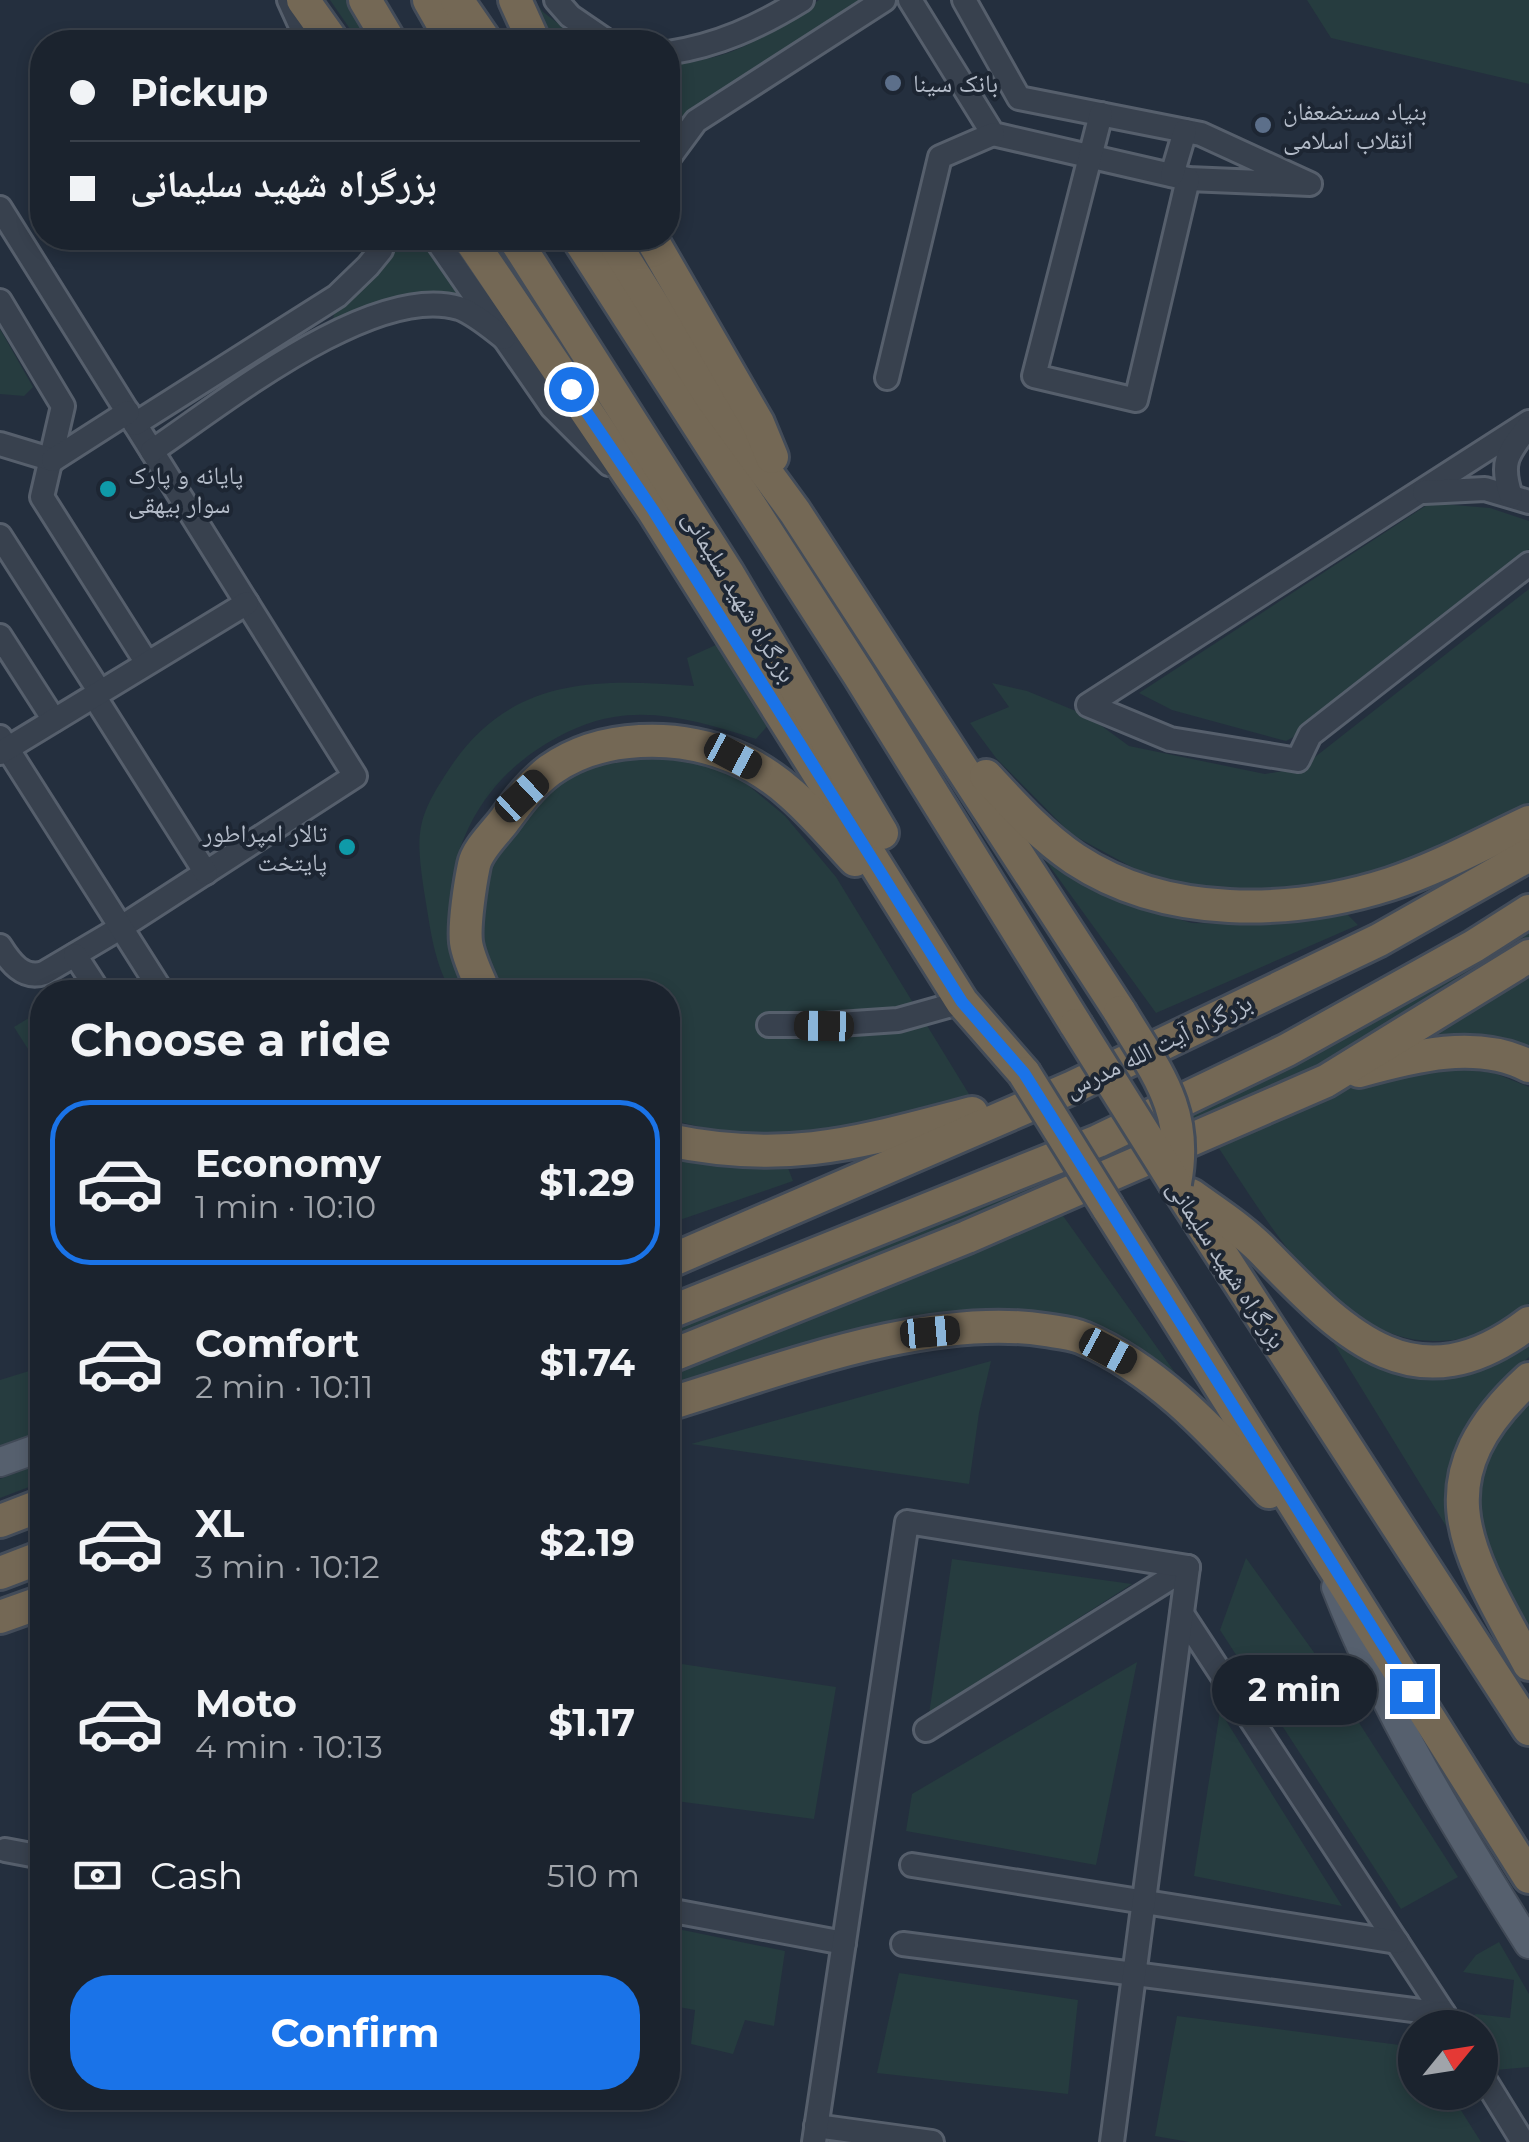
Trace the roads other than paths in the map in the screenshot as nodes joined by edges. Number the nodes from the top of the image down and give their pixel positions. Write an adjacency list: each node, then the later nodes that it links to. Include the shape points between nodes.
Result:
1 (289, 0): 13 (lane)
2 (303, 0): 14 (highway)
3 (366, 0): 15 (highway)
4 (429, 0): 16 (highway)
5 (457, 0): 17 (highway)
6 (478, 0): 18 (highway)
7 (515, 0): 19 (highway)
8 (556, 0): 20 (lane)
9 (802, 0): 21 (lane, via 758,27)
10 (884, 0): 25 (lane, via 696,121)
11 (910, 0): 24 (lane)
12 (964, 0): 22 (lane, via 1019,98)
13 (303, 30)
14 (324, 30)
15 (383, 30)
16 (446, 30)
17 (478, 30)
18 (492, 30)
19 (529, 30)
20 (590, 30)
21 (680, 50)
22 (1101, 114): 23 (lane); 26 (lane)
23 (1185, 131): 27 (lane); 27 (lane, via 1310,184)
24 (992, 134): 26 (lane); 40 (lane, via 940,157)
25 (680, 143)
26 (1090, 156): 27 (lane); 27 (lane, via 1034,376 1136,400)
27 (1180, 177)
28 (0, 208): 41 (lane)
29 (381, 250): 41 (lane, via 337,296)
30 (443, 250): 39 (lane)
31 (477, 250): 48 (highway)
32 (522, 250): 74 (highway, بزرگراه شهید سلیمانی, via 727,572)
33 (586, 250): 78 (highway, بزرگراه شهید سلیمانی, bridge)
34 (619, 250): 49 (highway)
35 (659, 250): 37 (highway)
36 (669, 250): 37 (lane)
37 (674, 274): 49 (highway, via 758,423)
38 (0, 301): 45 (lane, via 64,406)
39 (504, 338): 44 (lane, via 461,309 413,306 384,313 316,342); 48 (lane, via 552,406)
40 (887, 378)
41 (132, 418): 44 (lane); 45 (lane)
42 (1529, 423): 46 (lane); 47 (lane, via 1504,474)
43 (0, 444): 45 (lane)
44 (152, 451): 52 (lane)
45 (53, 460): 54 (lane, via 42,497)
46 (1420, 492): 47 (lane, via 1485,489); 51 (lane, via 1088,705 1170,739 1298,760 1310,734)
47 (1520, 499)
48 (653, 510): 63 (highway)
49 (795, 512): 56 (highway)
50 (0, 536): 55 (lane)
51 (1529, 564)
52 (246, 602): 54 (lane); 61 (lane, via 355,776)
53 (0, 636): 57 (lane)
54 (147, 664): 55 (lane)
55 (97, 694): 57 (lane); 61 (lane)
56 (926, 710): 59 (highway, via 1036,830 1076,860 1180,900 1275,906 1324,901 1392,884); 78 (highway, bridge, via 1158,1076 1177,1118)
57 (54, 720): 58 (lane)
58 (2, 747): 64 (lane)
59 (1529, 822)
60 (1529, 855): 76 (highway, بزرگراه آیت الله مدرس, via 1379,940)
61 (206, 873): 64 (lane)
62 (1529, 911): 80 (highway, via 1288,1050 1098,1142)
63 (914, 926): 70 (highway, via 795,795 766,774 700,746 632,741 550,770 474,861 466,941); 71 (highway)
64 (120, 928): 66 (lane); 69 (lane)
65 (0, 946): 66 (lane, via 11,964 34,976)
66 (75, 955): 68 (lane)
67 (1529, 956): 75 (highway)
68 (91, 980)
69 (154, 980)
70 (480, 980)
71 (962, 1002): 72 (lane, via 898,1020); 74 (highway)
72 (769, 1024)
73 (1529, 1066): 75 (highway, via 1488,1052 1452,1052)
74 (1024, 1073): 89 (highway, بزرگراه شهید سلیمانی, bridge)
75 (1326, 1081): 82 (highway)
76 (1073, 1087): 77 (highway, via 842,1147 761,1153); 79 (highway, بزرگراه آیت الله مدرس)
77 (680, 1142)
78 (1175, 1183): 81 (highway, via 1262,1249 1336,1324 1385,1352 1438,1363 1491,1348); 99 (highway, بزرگراه شهید سلیمانی)
79 (680, 1257)
80 (680, 1308)
81 (1529, 1323)
82 (680, 1352)
83 (1529, 1380): 98 (highway, via 1502,1404 1470,1456 1462,1520 1480,1576)
84 (680, 1400): 89 (highway, via 930,1332 1009,1325 1079,1336 1136,1366 1203,1422)
85 (30, 1451): 86 (main road)
86 (0, 1462)
87 (30, 1510): 88 (highway)
88 (0, 1522)
89 (1318, 1544): 104 (highway, بزرگراه شهید سلیمانی); 110 (main road, via 1402,1734)
90 (30, 1562): 92 (highway)
91 (1188, 1567): 96 (lane); 100 (lane); 108 (lane, via 907,1522)
92 (0, 1574)
93 (30, 1596): 94 (highway)
94 (0, 1602)
95 (30, 1606): 97 (highway)
96 (1182, 1614): 105 (lane); 107 (lane)
97 (0, 1617)
98 (1529, 1664)
99 (1529, 1729)
100 (926, 1730)
101 (5, 1850): 102 (lane)
102 (30, 1855)
103 (912, 1865): 105 (lane)
104 (1529, 1877)
105 (1144, 1902): 107 (lane); 111 (lane)
106 (680, 1912): 108 (lane)
107 (1396, 1942): 112 (lane)
108 (844, 1943): 115 (lane)
109 (903, 1944): 111 (lane)
110 (1529, 1944)
111 (1134, 1974): 113 (lane); 117 (lane)
112 (1441, 2010)
113 (1398, 2014)
114 (1498, 2101): 118 (lane)
115 (815, 2134): 116 (lane)
116 (932, 2142)
117 (1112, 2142)
118 (1524, 2142)

